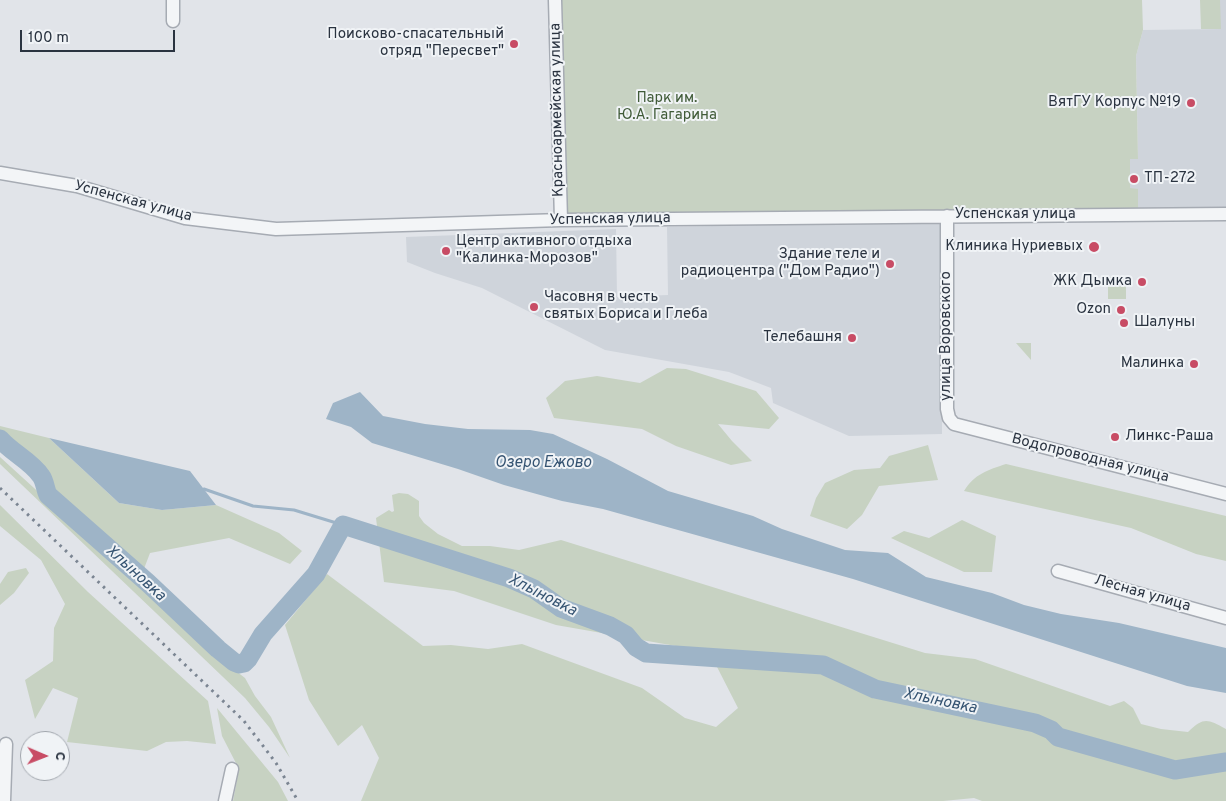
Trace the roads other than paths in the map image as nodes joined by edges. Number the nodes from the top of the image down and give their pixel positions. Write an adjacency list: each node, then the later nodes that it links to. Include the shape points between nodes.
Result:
1 (173, 0): 3 (street)
2 (555, 0): 7 (street, Красноармейская улица)
3 (173, 21)
4 (0, 172): 7 (street, Успенская улица, via 77,186 185,218 260,228)
5 (1226, 214): 6 (street, Успенская улица)
6 (947, 216): 7 (street, Успенская улица); 8 (street, улица Воровского, via 947,409)
7 (561, 220)
8 (954, 424): 9 (street, Водопроводная улица)
9 (1226, 494)
10 (1058, 571): 11 (street, Лесная улица)
11 (1226, 618)
12 (6, 744): 14 (street)
13 (232, 770): 15 (street)
14 (4, 801)
15 (225, 801)

